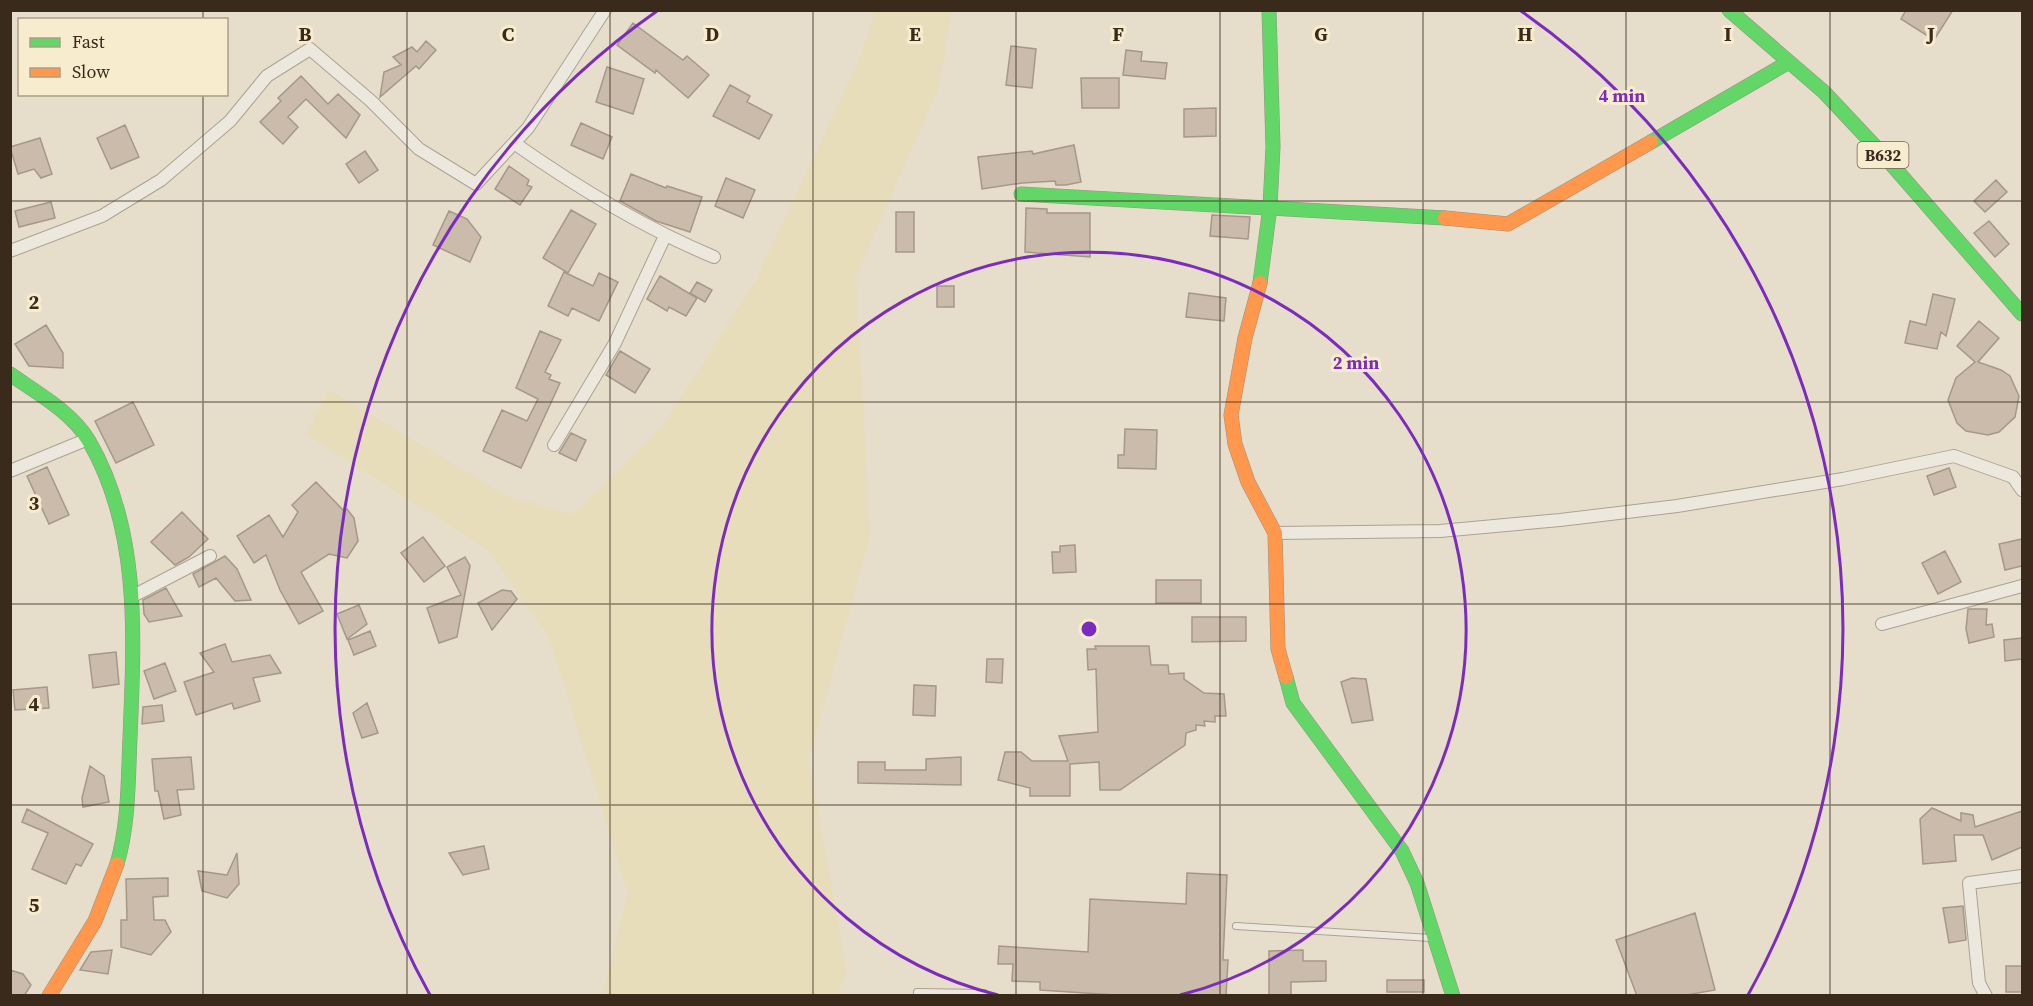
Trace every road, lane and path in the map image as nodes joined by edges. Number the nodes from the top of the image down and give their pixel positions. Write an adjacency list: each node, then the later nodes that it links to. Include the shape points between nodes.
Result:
1 (605, 10): 5 (street, via 528,128)
2 (1269, 10): 7 (street, via 1273,147)
3 (1730, 10): 4 (street, B632)
4 (1789, 62): 7 (street, via 1508,224); 11 (street, B632, via 1824,92 1886,158)
5 (514, 143): 8 (street, via 573,184); 9 (street, via 476,184 419,149 310,49 267,76 230,121 161,180 102,216)
6 (1021, 194): 7 (street)
7 (1270, 207): 17 (street, via 1259,289 1245,338 1231,415 1235,444 1248,482)
8 (665, 236): 10 (street); 14 (street, via 615,343)
9 (10, 251)
10 (714, 257)
11 (2022, 314)
12 (10, 374): 13 (street, via 60,410)
13 (88, 439): 15 (street); 20 (street, via 110,483 123,523)
14 (554, 445)
15 (10, 471)
16 (2022, 490): 17 (street, via 2013,477 1953,456 1843,479 1560,520 1440,531)
17 (1275, 533): 24 (street, via 1278,649 1293,703 1402,851)
18 (210, 556): 20 (street)
19 (2022, 586): 21 (street)
20 (133, 596): 26 (street, via 127,807 116,871 84,946)
21 (1882, 624)
22 (2022, 876): 29 (street, via 1969,883 1979,983)
23 (1236, 926): 24 (lane)
24 (1434, 938): 28 (street)
25 (984, 993): 27 (lane, via 917,992)
26 (49, 996)
27 (917, 996)
28 (1453, 996)
29 (1986, 996)

